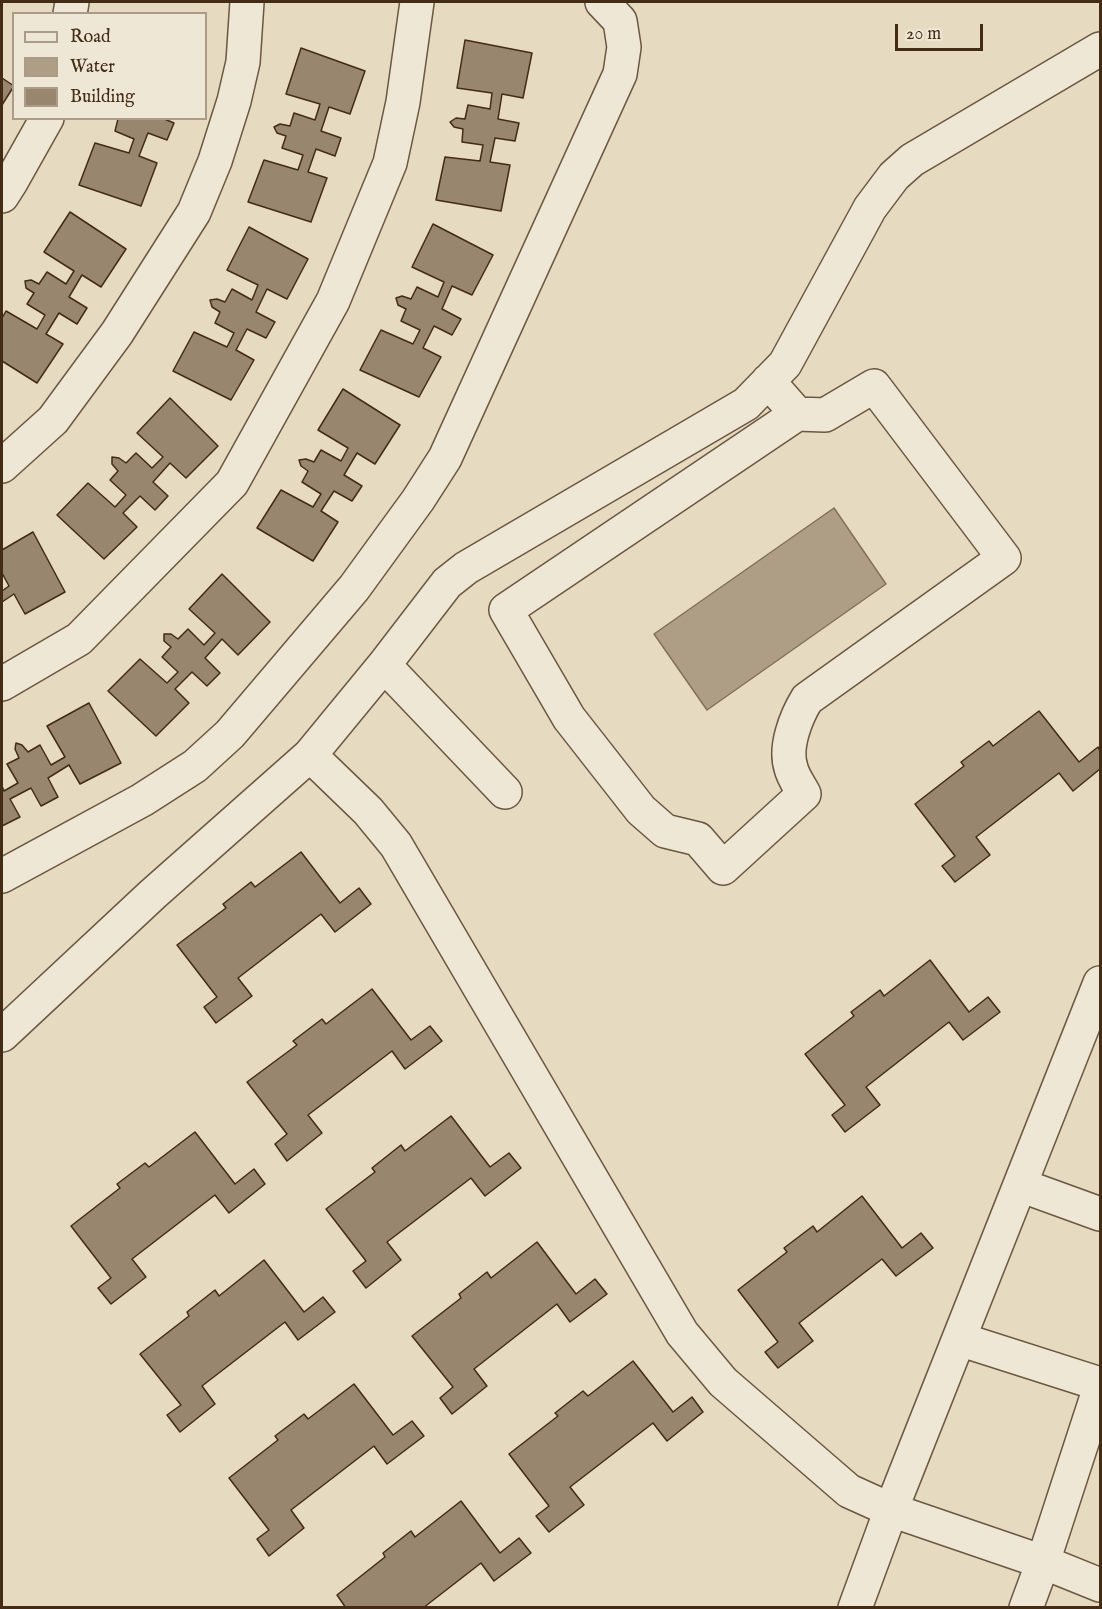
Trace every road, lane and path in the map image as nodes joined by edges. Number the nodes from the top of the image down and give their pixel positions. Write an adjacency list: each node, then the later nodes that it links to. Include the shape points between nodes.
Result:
1 (247, 2): 9 (street, via 243,63 215,161 194,212 117,333 52,420)
2 (417, 2): 11 (street, via 390,163 333,301 231,483 79,639)
3 (602, 2): 14 (street, via 620,21 624,47 621,74 445,458 418,500 354,588 230,734 204,758 141,800)
4 (1101, 49): 7 (street, via 912,160 894,176 870,208 785,364)
5 (46, 120): 6 (street)
6 (2, 196)
7 (768, 381): 8 (street); 10 (street, via 746,404 466,568 447,583)
8 (797, 414): 8 (street, via 506,610 569,718 641,810 665,831 698,839 723,868 804,794 790,767 790,739 797,714 807,699 1004,558 873,386 825,415)
9 (2, 466)
10 (384, 665): 12 (street); 13 (street)
11 (2, 684)
12 (310, 755): 16 (street); 21 (street, via 396,844 682,1333 723,1382 849,1491)
13 (505, 792)
14 (2, 876)
15 (1101, 983): 17 (street)
16 (2, 1035)
17 (1020, 1185): 18 (street); 19 (street)
18 (1101, 1214)
19 (959, 1339): 20 (street); 21 (street)
20 (1101, 1386): 22 (street)
21 (891, 1510): 22 (street); 24 (street)
22 (1043, 1562): 23 (street); 25 (street)
23 (1101, 1585)
24 (855, 1608)
25 (1026, 1608)

